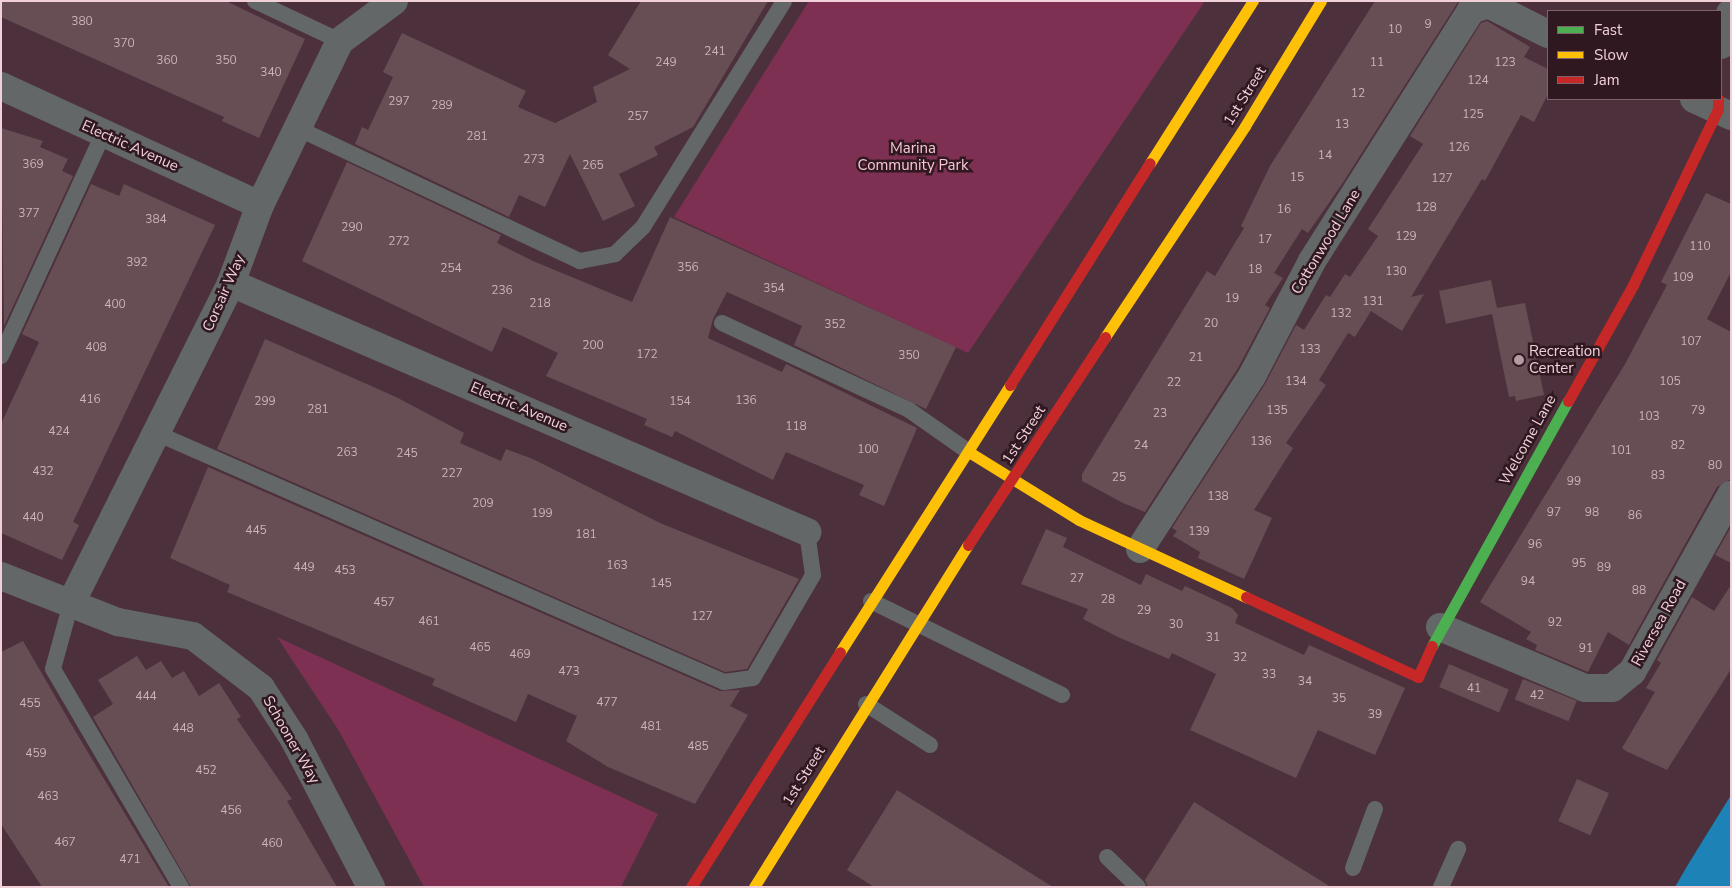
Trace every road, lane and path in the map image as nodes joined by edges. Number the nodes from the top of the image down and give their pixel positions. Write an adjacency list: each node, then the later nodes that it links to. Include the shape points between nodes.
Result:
1 (254, 1): 9 (lane)
2 (394, 1): 9 (street, Corsair Way)
3 (784, 1): 12 (lane, via 642,227 616,254 580,261)
4 (1253, 1): 19 (main road)
5 (1321, 1): 20 (main road, 1st Street)
6 (1729, 9): 8 (street)
7 (1547, 34): 23 (street, Cottonwood Lane, via 1488,4 1471,10 1312,261 1252,376)
8 (1722, 40)
9 (340, 41): 12 (street, Corsair Way)
10 (1, 86): 13 (street, Electric Avenue)
11 (1715, 106): 28 (main road, Welcome Lane, via 1633,285)
12 (297, 128): 14 (street, Corsair Way)
13 (103, 134): 14 (street, Electric Avenue); 17 (lane)
14 (260, 205): 15 (street, Corsair Way)
15 (231, 283): 18 (street, Corsair Way); 22 (street, Electric Avenue)
16 (722, 323): 19 (lane, via 909,410)
17 (1, 356)
18 (156, 433): 22 (lane, via 724,682 753,678 813,576); 26 (street, Corsair Way)
19 (969, 452): 20 (main road); 25 (main road)
20 (1013, 480): 23 (main road, via 1079,520); 27 (main road, 1st Street)
21 (1731, 495): 28 (street, Riversea Road, via 1632,672 1612,688 1585,688)
22 (807, 532)
23 (1140, 549): 28 (main road, Welcome Lane, via 1418,678)
24 (1, 576): 26 (street, Schooner Way)
25 (871, 601): 27 (lane); 38 (main road)
26 (71, 603): 36 (lane, via 53,669); 37 (street, Schooner Way, via 118,622 193,636 261,688 294,738)
27 (915, 625): 29 (lane); 30 (main road, 1st Street)
28 (1440, 627)
29 (1062, 695)
30 (866, 704): 31 (lane); 39 (main road, 1st Street)
31 (930, 744)
32 (1376, 809): 35 (lane)
33 (1458, 849): 41 (lane)
34 (1108, 857): 40 (lane)
35 (1353, 868)
36 (181, 887)
37 (370, 887)
38 (691, 887)
39 (754, 887)
40 (1138, 887)
41 (1441, 887)

